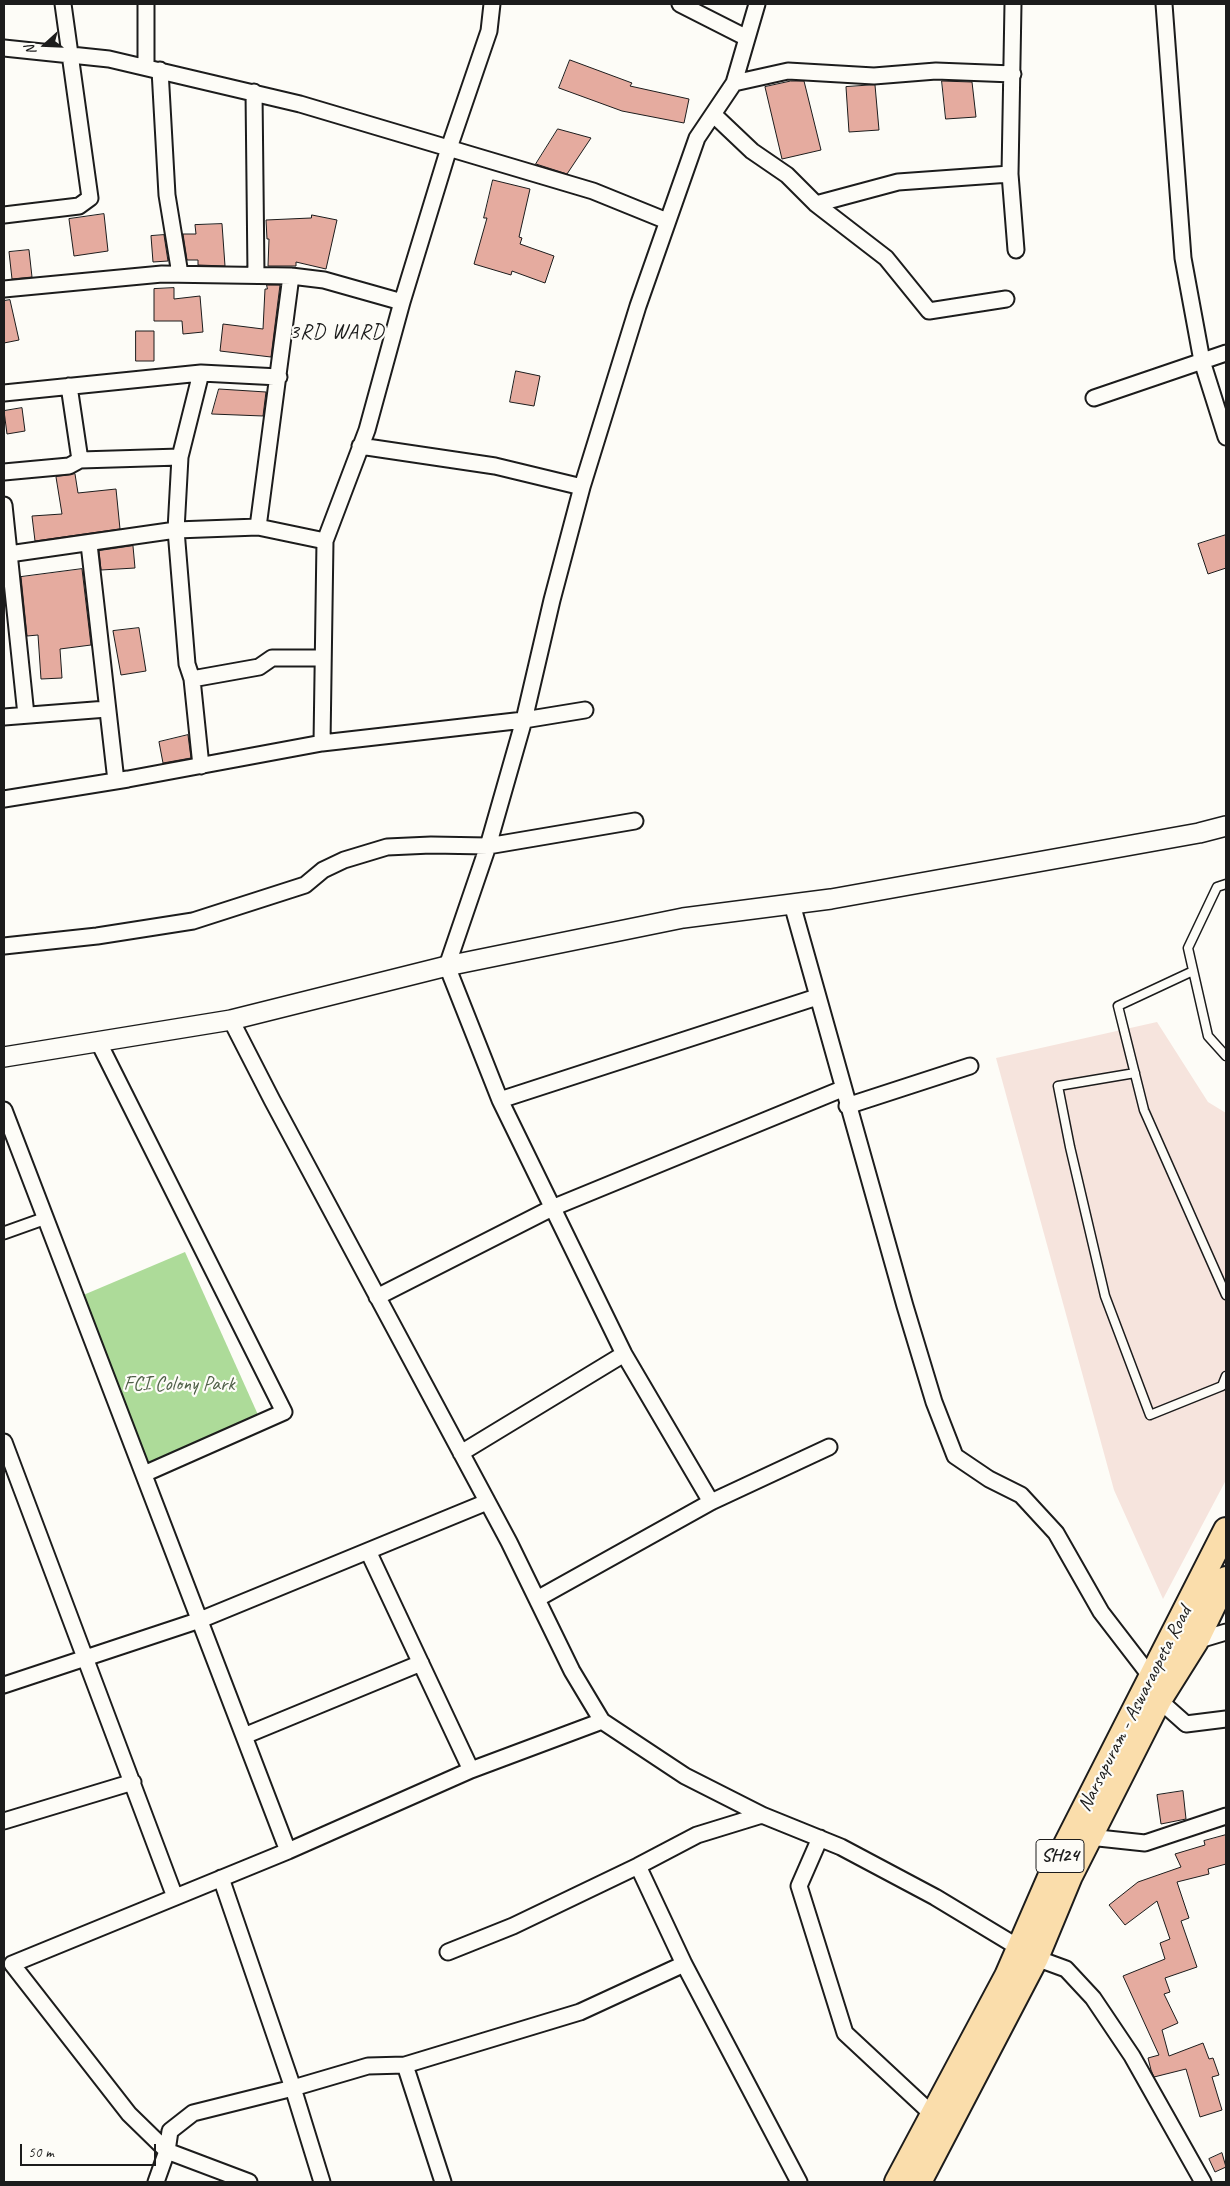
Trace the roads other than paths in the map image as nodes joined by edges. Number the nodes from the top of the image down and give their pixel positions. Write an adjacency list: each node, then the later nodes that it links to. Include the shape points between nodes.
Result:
1 (64, 4): 10 (street)
2 (146, 4): 11 (street)
3 (492, 4): 16 (street, via 489,31)
4 (680, 4): 8 (street)
5 (757, 4): 8 (street)
6 (1013, 4): 12 (street)
7 (1164, 4): 29 (street, via 1183,258)
8 (747, 38): 13 (street)
9 (4, 48): 10 (street)
10 (70, 55): 11 (street, via 109,59); 19 (street, via 90,198 79,206)
11 (153, 69): 14 (street); 22 (street)
12 (1013, 74): 13 (street, via 936,70 874,76 788,71); 17 (street)
13 (734, 84): 15 (street)
14 (254, 92): 16 (street); 23 (street)
15 (713, 114): 18 (street, via 752,151 788,175); 20 (street, via 697,138)
16 (449, 148): 20 (street, via 593,191); 27 (street)
17 (1010, 174): 18 (street, via 898,182); 21 (street)
18 (816, 204): 26 (street, via 886,258 929,311)
19 (4, 215)
20 (668, 221): 40 (street)
21 (1016, 250)
22 (180, 274): 23 (street); 25 (street)
23 (256, 275): 24 (street)
24 (291, 276): 27 (street, via 324,280); 31 (street)
25 (4, 289)
26 (1006, 299)
27 (402, 302): 36 (street)
28 (1226, 354): 29 (street)
29 (1202, 361): 34 (street); 35 (street)
30 (201, 373): 31 (street); 32 (street); 37 (street)
31 (279, 377): 42 (street)
32 (69, 386): 33 (street); 38 (street)
33 (4, 393)
34 (1094, 398)
35 (1226, 437)
36 (360, 446): 40 (street, via 495,466); 44 (street)
37 (180, 457): 38 (street); 43 (street)
38 (80, 460): 39 (street, via 69,466)
39 (4, 472)
40 (582, 487): 53 (street)
41 (4, 505): 46 (street)
42 (258, 527): 43 (street); 44 (street)
43 (176, 530): 45 (street); 48 (street, via 187,664)
44 (325, 541): 47 (street)
45 (89, 544): 46 (street); 49 (street)
46 (9, 554): 51 (street)
47 (323, 658): 48 (street, via 272,658 259,666); 54 (street)
48 (192, 679): 55 (street)
49 (107, 708): 51 (street); 56 (street)
50 (585, 710): 53 (street)
51 (26, 715): 52 (street)
52 (4, 717)
53 (524, 720): 54 (street); 60 (street)
54 (322, 744): 55 (street)
55 (201, 766): 56 (street)
56 (116, 781): 57 (street)
57 (4, 799)
58 (635, 821): 60 (street)
59 (1226, 826): 62 (street)
60 (488, 846): 63 (street, via 387,847 344,860 323,870 305,885 193,921); 64 (street)
61 (1226, 884): 65 (lane, via 1218,887 1188,948)
62 (792, 904): 64 (street, via 683,918); 66 (street)
63 (4, 946)
64 (447, 966): 67 (street); 74 (street)
65 (1193, 971): 70 (lane, via 1208,1036); 72 (lane, via 1118,1006)
66 (817, 997): 73 (street); 74 (street)
67 (231, 1020): 68 (street); 81 (street)
68 (98, 1041): 69 (street); 87 (street, via 284,1412)
69 (4, 1056)
70 (1226, 1056)
71 (970, 1066): 75 (street)
72 (1135, 1073): 80 (lane, via 1144,1110); 83 (lane, via 1058,1086 1105,1296 1150,1415 1222,1386)
73 (842, 1089): 75 (street); 77 (street)
74 (500, 1100): 77 (street)
75 (847, 1106): 99 (street, via 931,1392 955,1456 989,1479 1021,1495 1056,1533 1101,1612)
76 (4, 1110): 78 (street)
77 (552, 1208): 81 (street); 82 (street)
78 (46, 1218): 79 (street); 87 (street)
79 (4, 1233)
80 (1226, 1295)
81 (377, 1297): 86 (street)
82 (624, 1354): 86 (street); 89 (street)
83 (1226, 1376)
84 (4, 1442): 97 (street)
85 (829, 1447): 89 (street)
86 (461, 1452): 88 (street)
87 (144, 1474): 94 (street)
88 (487, 1502): 91 (street); 93 (street)
89 (711, 1502): 93 (street)
90 (1226, 1530): 99 (main road, Narsapuram - Aswaraopeta Road / SH24)
91 (368, 1551): 94 (street); 98 (street)
92 (1226, 1579): 96 (main road, Narsapuram - Aswaraopeta Road / SH24)
93 (537, 1598): 103 (street, via 572,1671)
94 (200, 1620): 97 (street); 104 (street)
95 (1226, 1632): 96 (street)
96 (1196, 1641): 101 (main road, Narsapuram - Aswaraopeta Road / SH24)
97 (86, 1658): 100 (street); 106 (street)
98 (421, 1663): 104 (street); 105 (street)
99 (1151, 1677): 117 (main road, Narsapuram - Aswaraopeta Road / SH24, via 1054,1868)
100 (4, 1685)
101 (1159, 1700): 102 (street, via 1186,1724); 110 (main road, Narsapuram - Aswaraopeta Road / SH24)
102 (1226, 1719)
103 (602, 1721): 105 (street); 107 (street, via 685,1776)
104 (244, 1736): 112 (street)
105 (471, 1770): 112 (street)
106 (133, 1782): 109 (street); 115 (street)
107 (762, 1815): 111 (street); 113 (street, via 697,1835)
108 (1226, 1816): 110 (street, via 1145,1843)
109 (4, 1821)
110 (1089, 1837): 117 (main road, Narsapuram - Aswaraopeta Road / SH24)
111 (820, 1838): 117 (street, via 935,1897); 121 (street, via 799,1886 845,2033)
112 (288, 1851): 114 (street)
113 (638, 1866): 116 (street, via 513,1926); 118 (street)
114 (222, 1878): 115 (street); 120 (street)
115 (175, 1897): 122 (street, via 12,1964 130,2114)
116 (448, 1952)
117 (1028, 1952): 121 (main road, Narsapuram - Aswaraopeta Road / SH24, via 1007,1976); 129 (main road, Narsapuram - Aswaraopeta Road / SH24); 130 (street, via 1066,1969 1093,1998 1132,2056)
118 (684, 1964): 119 (street, via 580,2012); 127 (street)
119 (405, 2065): 120 (street, via 368,2066); 126 (street)
120 (294, 2088): 122 (street, via 193,2113 170,2131); 125 (street)
121 (932, 2114): 128 (main road, Narsapuram - Aswaraopeta Road / SH24)
122 (167, 2151): 123 (street); 124 (street)
123 (156, 2182)
124 (249, 2182)
125 (322, 2182)
126 (443, 2182)
127 (799, 2182)
128 (897, 2182)
129 (919, 2182)
130 (1202, 2182)

